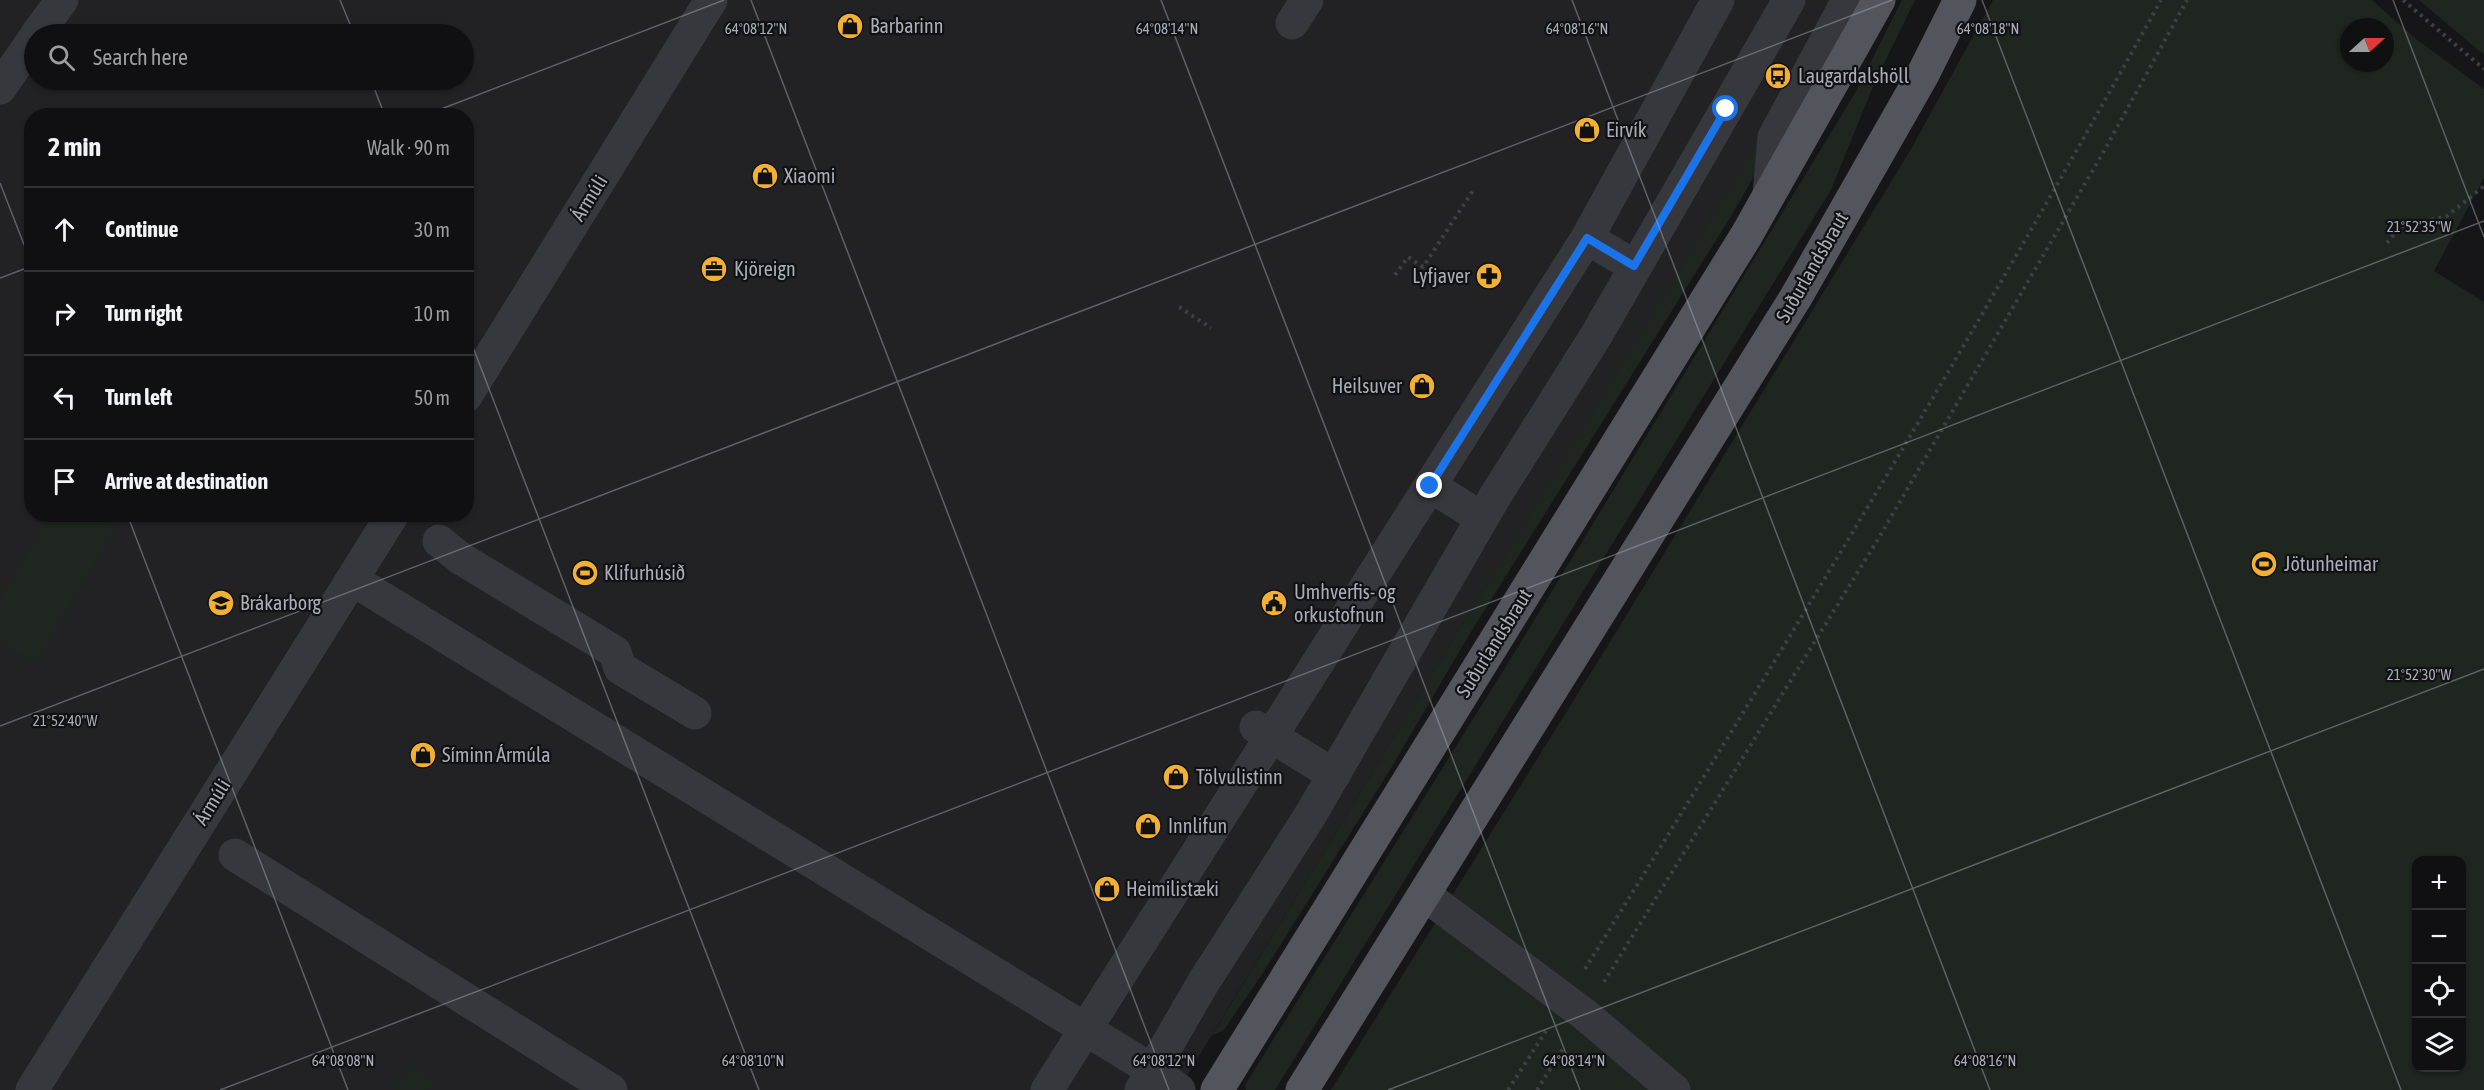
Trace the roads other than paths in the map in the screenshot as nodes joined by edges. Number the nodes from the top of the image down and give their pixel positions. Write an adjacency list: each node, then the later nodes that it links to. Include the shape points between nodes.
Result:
1 (62, 0): 8 (street)
2 (711, 0): 14 (street, Ármúli)
3 (1718, 0): 12 (street)
4 (1789, 0): 13 (street)
5 (1848, 0): 11 (street, Suðurlandsbraut, via 1774,137)
6 (1879, 0): 11 (main road, Suðurlandsbraut)
7 (1960, 0): 24 (main road, Suðurlandsbraut, via 1922,76 1796,297)
8 (45, 24)
9 (24, 53): 10 (street)
10 (0, 88)
11 (1769, 194): 31 (main road, Suðurlandsbraut)
12 (1587, 238): 13 (street); 15 (street)
13 (1634, 266): 16 (street, via 1597,334)
14 (474, 383)
15 (1430, 486): 16 (street); 21 (street)
16 (1482, 518): 22 (street)
17 (388, 522): 19 (street, Ármúli)
18 (439, 541): 20 (street, via 460,558 615,652 620,668)
19 (353, 580): 25 (street); 27 (street, Ármúli)
20 (695, 713)
21 (1263, 733): 22 (street); 25 (street)
22 (1334, 775): 26 (street)
23 (235, 855): 28 (street)
24 (1425, 895): 32 (main road, Suðurlandsbraut); 33 (street, via 1575,1007)
25 (1086, 1029): 26 (street); 29 (street)
26 (1146, 1080): 30 (street)
27 (32, 1090)
28 (611, 1090)
29 (1047, 1090)
30 (1179, 1090)
31 (1217, 1090)
32 (1302, 1090)
33 (1674, 1090)

